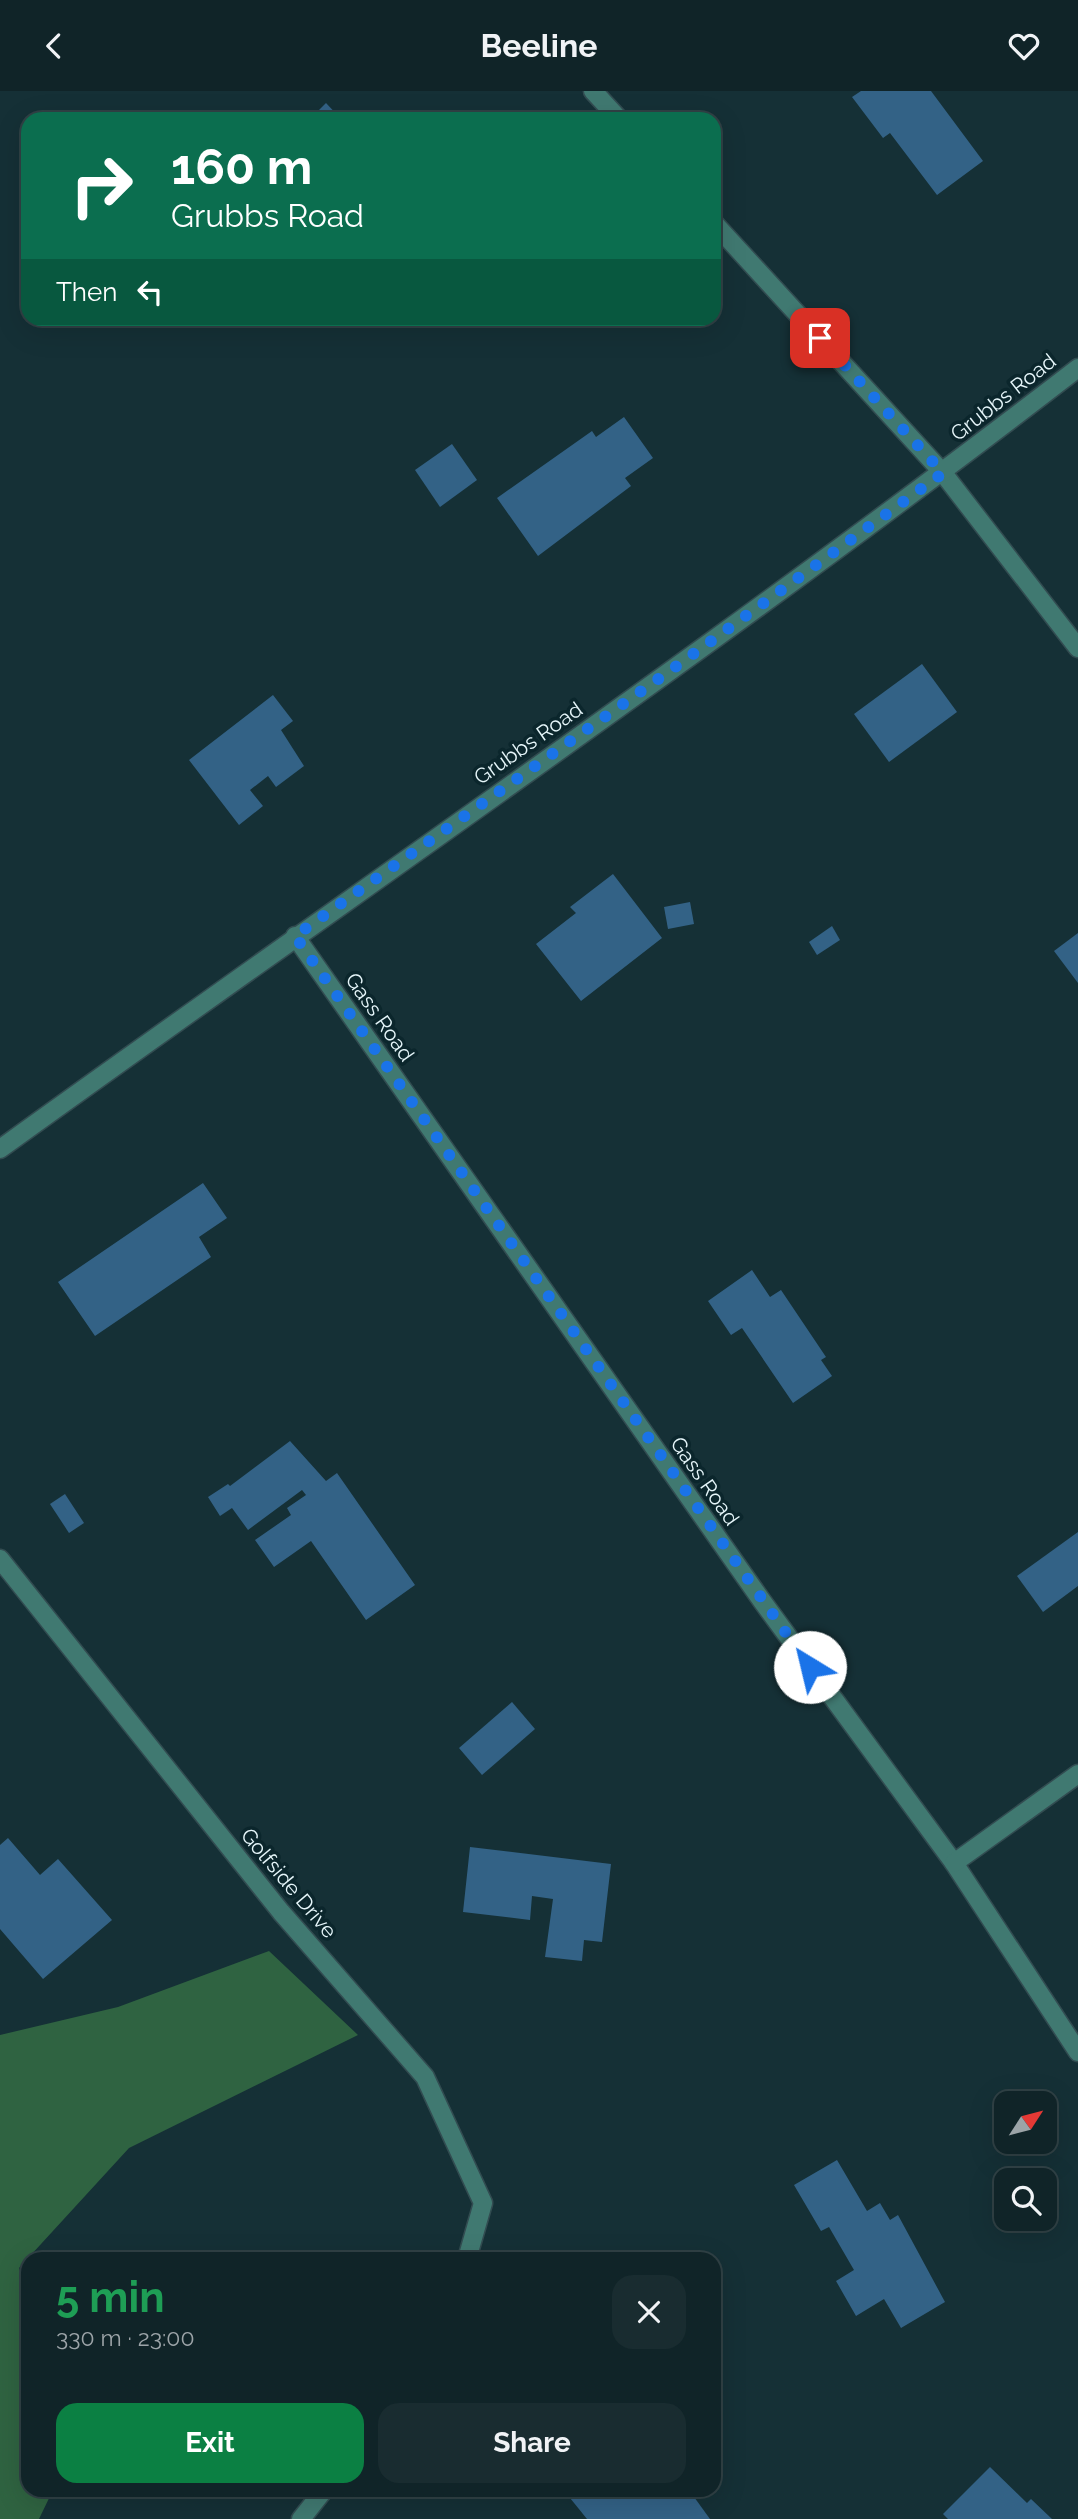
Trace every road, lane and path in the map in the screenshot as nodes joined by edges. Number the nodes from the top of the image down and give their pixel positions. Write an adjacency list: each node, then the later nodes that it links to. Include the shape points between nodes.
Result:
1 (593, 91): 2 (street)
2 (612, 112)
3 (721, 231): 5 (street)
4 (1078, 368): 5 (street, Grubbs Road)
5 (943, 473): 6 (street); 7 (street, Grubbs Road)
6 (1078, 648)
7 (295, 936): 8 (street, Grubbs Road); 11 (street, Gass Road, via 762,1601)
8 (0, 1149)
9 (0, 1559): 13 (street, Golfside Drive, via 281,1912 425,2077 483,2203)
10 (1078, 1774): 11 (street)
11 (954, 1863): 12 (street, Gass Road)
12 (1078, 2052)
13 (469, 2252)
14 (318, 2497): 15 (street)
15 (301, 2519)

